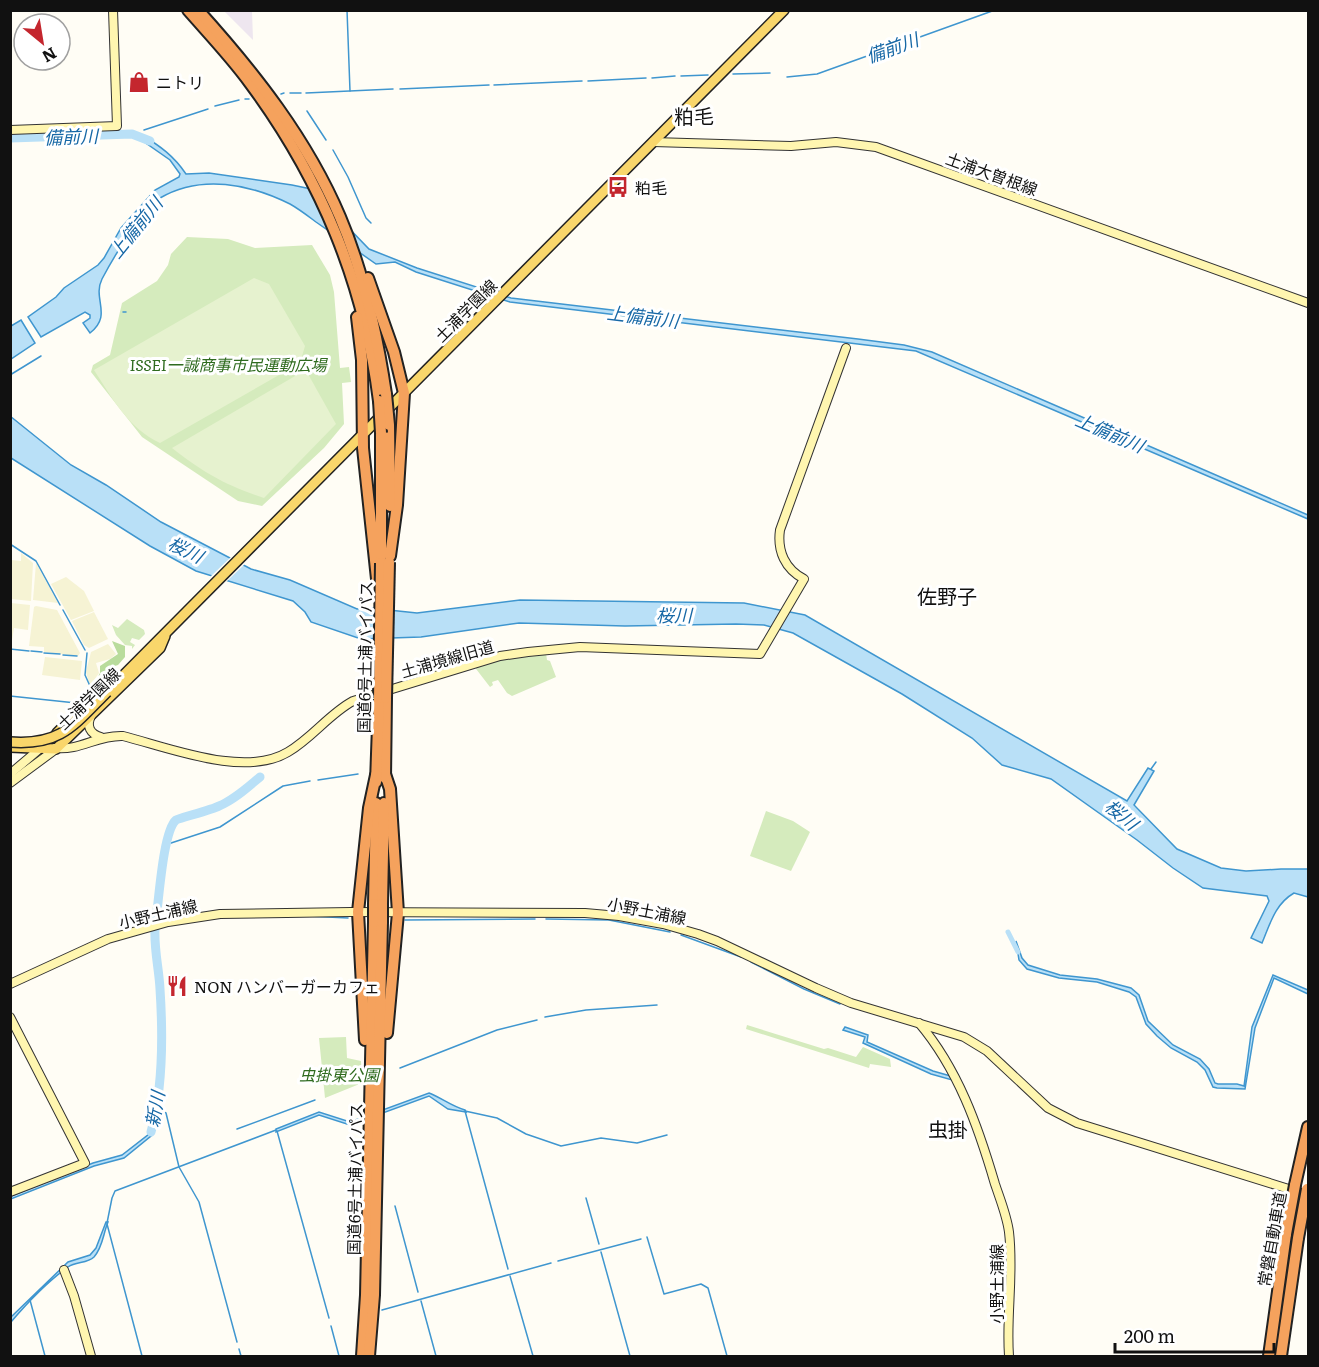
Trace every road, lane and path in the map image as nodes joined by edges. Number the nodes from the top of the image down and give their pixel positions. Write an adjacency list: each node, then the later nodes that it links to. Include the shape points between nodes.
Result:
1 (113, 10): 8 (street, via 117,126)
2 (179, 10): 7 (highway)
3 (188, 10): 7 (highway, 国道6号土浦バイパス)
4 (198, 10): 7 (highway, 国道6号土浦バイパス, via 234,51)
5 (206, 10): 7 (highway, via 257,69)
6 (784, 10): 9 (main road, 土浦学園線)
7 (281, 120): 10 (highway, 国道6号土浦バイパス, via 326,188 352,236); 11 (highway, 国道6号土浦バイパス, via 314,182)
8 (10, 130)
9 (653, 142): 12 (street, 土浦大曽根線, via 791,146 836,142 876,147); 14 (main road, 土浦学園線)
10 (362, 269): 14 (highway, via 394,352); 15 (highway, 国道6号土浦バイパス)
11 (358, 296): 15 (highway, 国道6号土浦バイパス); 16 (highway)
12 (1308, 303)
13 (846, 348): 21 (street, 土浦境線旧道, via 780,530 784,561 802,583 760,654 580,647 500,656 353,701 288,753 246,764 214,760 123,736)
14 (404, 393): 16 (main road, 土浦学園線); 17 (highway, via 397,505)
15 (383, 398): 17 (highway, 国道6号土浦バイパス, bridge)
16 (362, 435): 17 (highway); 18 (main road, 土浦学園線)
17 (384, 561): 19 (highway, 国道6号土浦バイパス, bridge); 19 (highway, 国道6号土浦バイパス, bridge)
18 (170, 629): 20 (main road, 土浦学園線, via 160,648); 22 (main road, bridge, via 60,735 40,742); 23 (main road, 土浦学園線, via 156,636)
19 (382, 698): 27 (highway, 国道6号土浦バイパス)
20 (91, 716): 21 (street, via 90,730); 25 (main road, 土浦学園線)
21 (101, 737): 25 (street, 土浦境線旧道)
22 (10, 741): 23 (main road, 土浦学園線)
23 (44, 746): 24 (main road, 土浦学園線); 25 (main road, 土浦学園線); 26 (street)
24 (10, 747)
25 (56, 749): 28 (street)
26 (10, 774)
27 (381, 775): 29 (highway, via 369,808); 30 (highway, via 390,789); 34 (highway, 国道6号土浦バイパス, bridge)
28 (10, 783)
29 (358, 912): 30 (street, 小野土浦線); 31 (street, 小野土浦線, via 197,916 108,939); 34 (highway)
30 (398, 913): 33 (street, 小野土浦線, via 585,913 648,921 717,941 850,1003); 34 (highway)
31 (10, 984)
32 (10, 1017): 38 (street, via 85,1162)
33 (919, 1023): 37 (street, via 976,1042 1048,1108 1077,1123); 44 (street, 小野土浦線, via 933,1039 965,1095 1009,1230)
34 (376, 1050): 35 (highway, 国道6号土浦バイパス, via 368,1077); 35 (highway, 国道6号土浦バイパス, via 386,1057 380,1066)
35 (375, 1096): 40 (highway, 国道6号土浦バイパス)
36 (1308, 1127): 45 (highway, 常磐自動車道, bridge, via 1286,1234)
37 (1308, 1189): 46 (highway, 常磐自動車道, bridge)
38 (10, 1192)
39 (64, 1270): 41 (street)
40 (370, 1295): 42 (highway, 国道6号土浦バイパス); 43 (highway, 国道6号土浦バイパス)
41 (91, 1356)
42 (362, 1356)
43 (369, 1356)
44 (1009, 1356)
45 (1269, 1356)
46 (1281, 1356)

